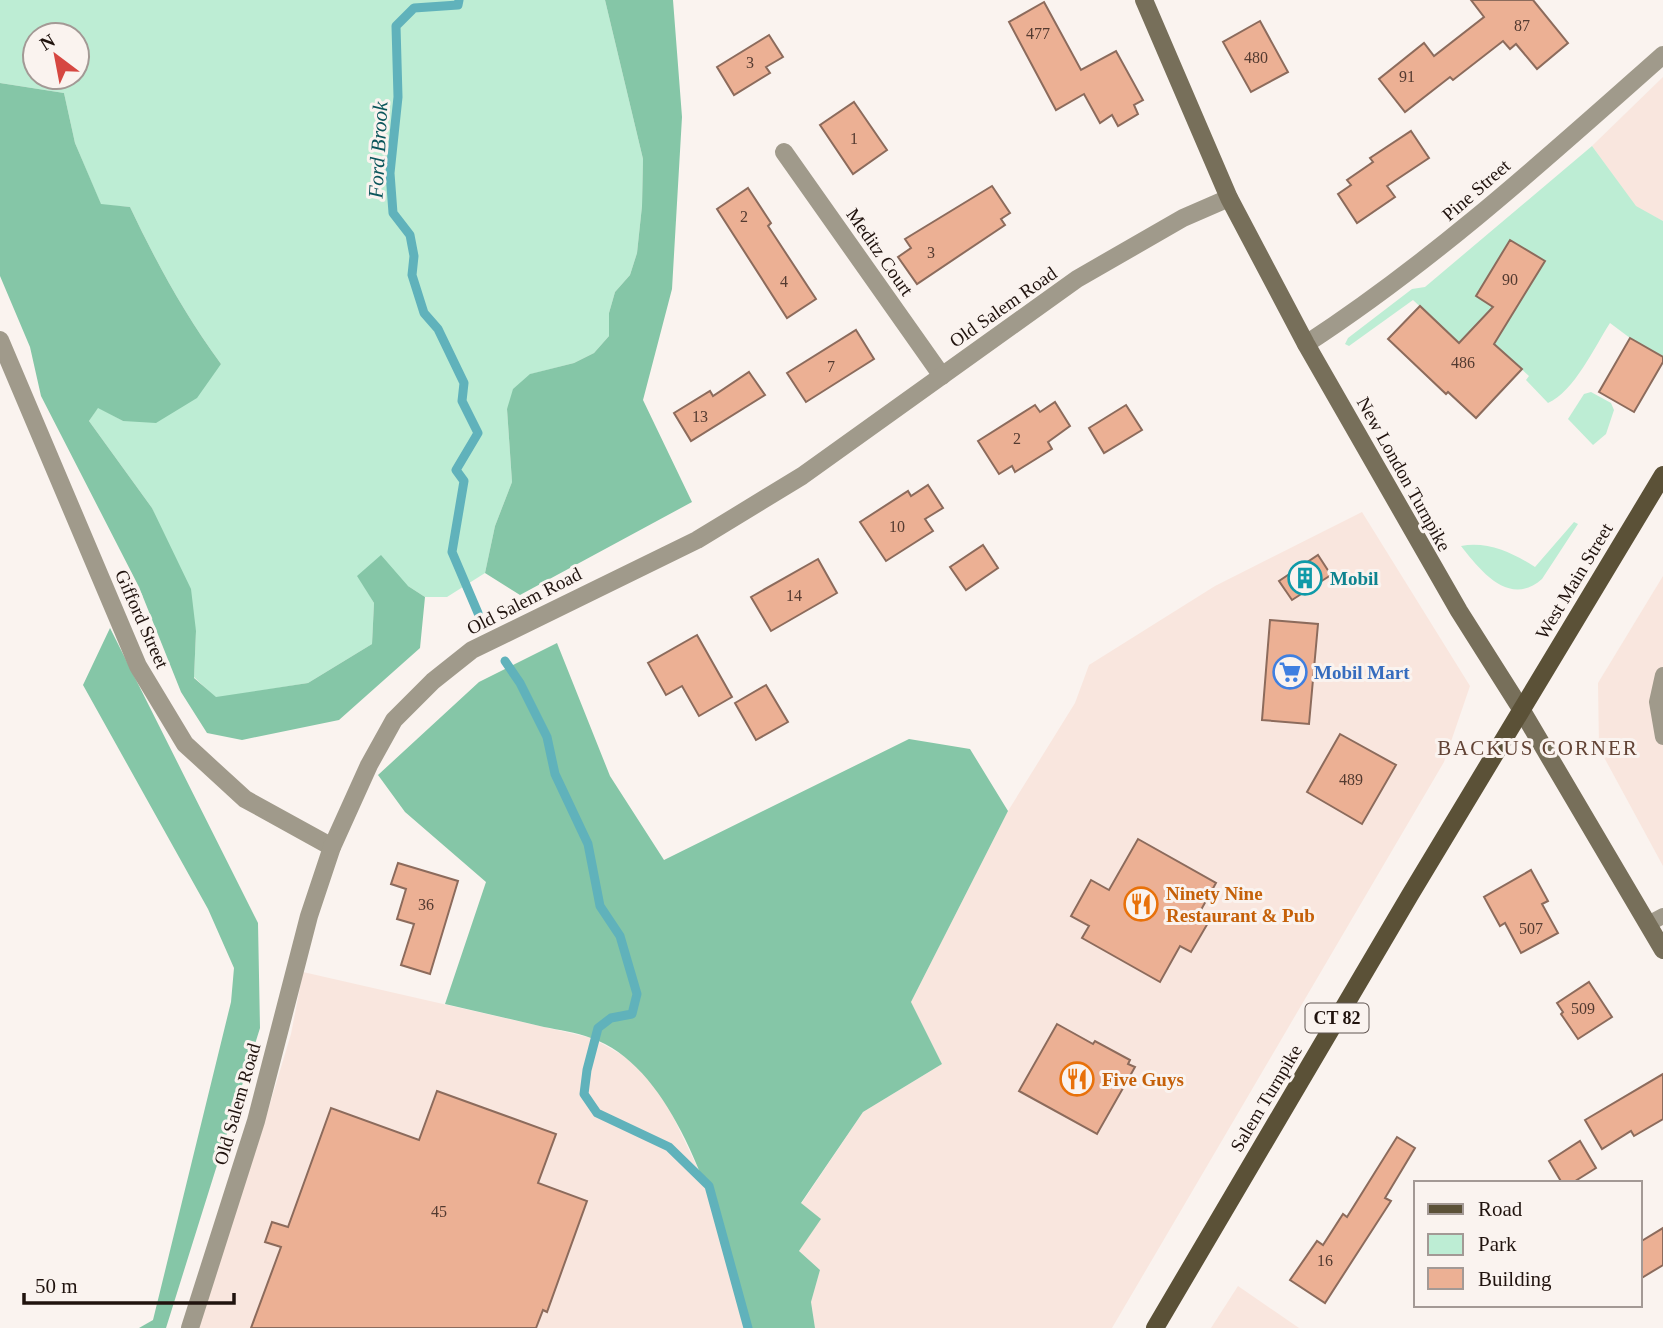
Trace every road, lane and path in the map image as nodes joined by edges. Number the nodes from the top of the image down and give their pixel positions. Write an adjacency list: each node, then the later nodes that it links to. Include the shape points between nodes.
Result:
1 (1144, 0): 4 (main road, New London Turnpike)
2 (1663, 55): 6 (street, Pine Street, via 1457,235)
3 (785, 152): 7 (street, Meditz Court)
4 (1229, 198): 6 (main road, New London Turnpike); 7 (street, Old Salem Road, via 1183,218 1077,279)
5 (0, 340): 12 (street, Gifford Street, via 138,666 185,744 245,799)
6 (1306, 344): 10 (main road, New London Turnpike, via 1426,556)
7 (942, 376): 12 (street, Old Salem Road, via 802,476 697,540 472,650 394,720)
8 (1663, 475): 10 (main road, West Main Street / CT 82)
9 (1663, 675): 11 (lane, via 1657,702)
10 (1521, 709): 13 (main road, New London Turnpike); 16 (main road, Salem Turnpike / CT 82)
11 (1663, 737)
12 (332, 847): 15 (street, Old Salem Road, via 309,916 256,1121)
13 (1656, 920): 14 (main road, New London Turnpike)
14 (1663, 950)
15 (190, 1328)
16 (1155, 1328)

